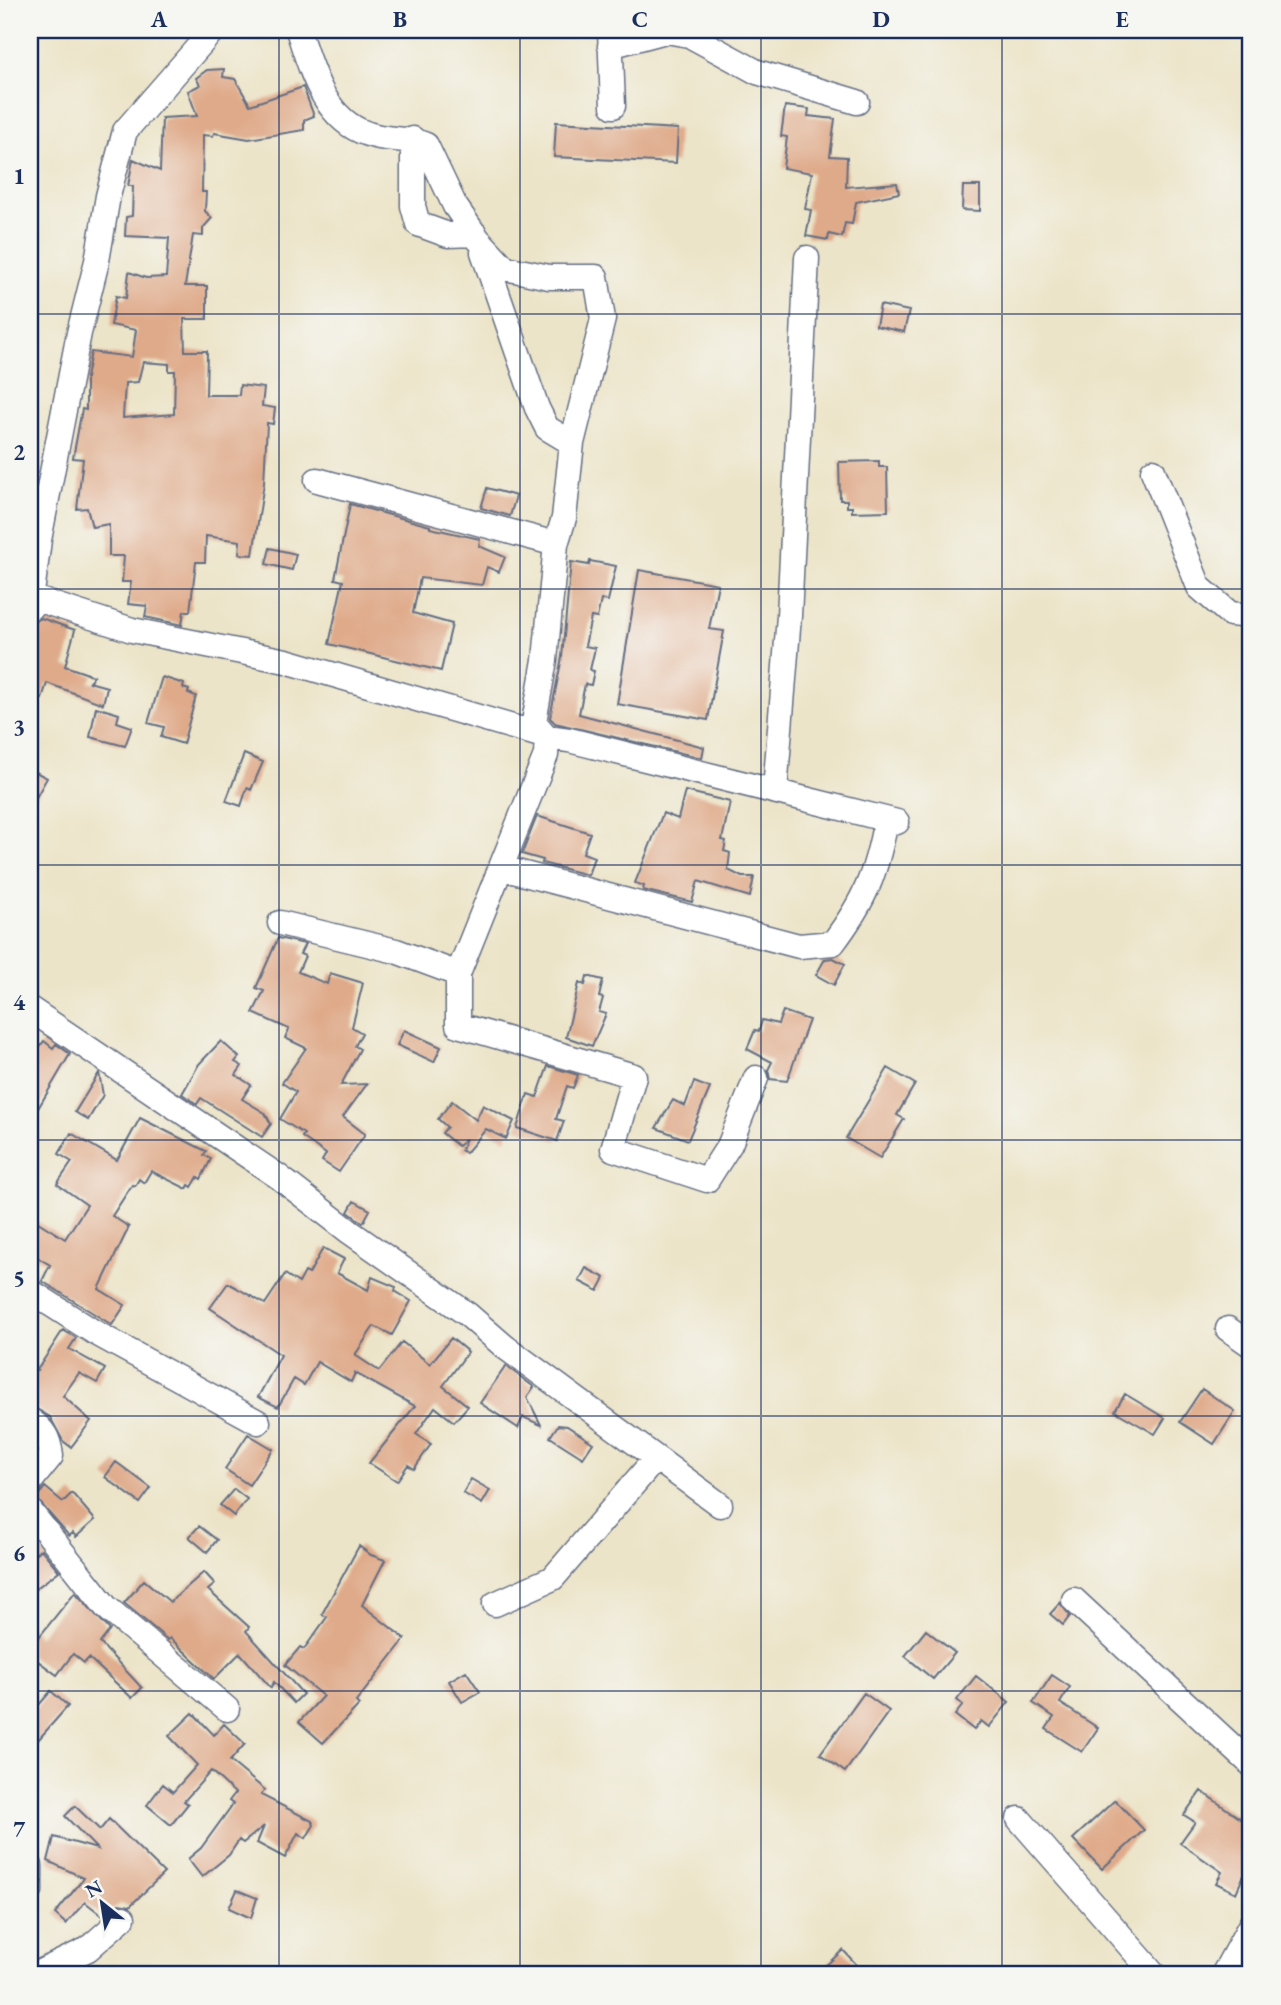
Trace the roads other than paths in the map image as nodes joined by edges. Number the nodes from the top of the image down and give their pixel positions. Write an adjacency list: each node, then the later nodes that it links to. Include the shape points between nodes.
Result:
1 (213, 30): 14 (street, via 124,131 79,332)
2 (298, 30): 7 (street, via 323,95 343,122 368,135)
3 (678, 31): 4 (street); 5 (street, via 757,72)
4 (610, 38): 6 (street)
5 (857, 102)
6 (612, 106)
7 (413, 139): 8 (street, via 426,145 455,206); 8 (street, via 413,206 418,224 448,235)
8 (477, 236): 10 (street, via 537,408 547,428); 10 (street, via 505,268 549,277 596,276 603,319)
9 (807, 258): 17 (street)
10 (572, 443): 13 (street, via 564,518)
11 (1153, 471): 15 (street, via 1199,587 1230,614)
12 (317, 480): 13 (street)
13 (556, 544): 16 (street, via 534,722)
14 (31, 601): 16 (street, via 132,630 286,661)
15 (1251, 616)
16 (547, 737): 17 (street); 18 (street, via 546,755)
17 (775, 790): 18 (street, via 891,821 856,913 833,943 799,946)
18 (502, 868): 20 (street)
19 (280, 923): 20 (street, via 396,951)
20 (458, 974): 22 (street, via 458,1025 634,1076 613,1149 707,1180 730,1144)
21 (30, 1009): 28 (street, via 279,1177)
22 (756, 1078)
23 (30, 1291): 27 (street, via 94,1332)
24 (1228, 1329): 25 (street)
25 (1251, 1345)
26 (30, 1420): 29 (street, via 43,1429 51,1456)
27 (258, 1422)
28 (656, 1458): 30 (street); 34 (street, via 553,1578)
29 (30, 1482)
30 (720, 1505)
31 (30, 1511): 32 (street)
32 (38, 1541): 35 (street)
33 (1074, 1600): 36 (street)
34 (495, 1604)
35 (227, 1709)
36 (1251, 1764)
37 (1019, 1819): 43 (street)
38 (30, 1866): 39 (street)
39 (30, 1891)
40 (123, 1918): 42 (street, via 88,1949)
41 (1251, 1924): 44 (street)
42 (34, 1975)
43 (1155, 1975)
44 (1223, 1975)

